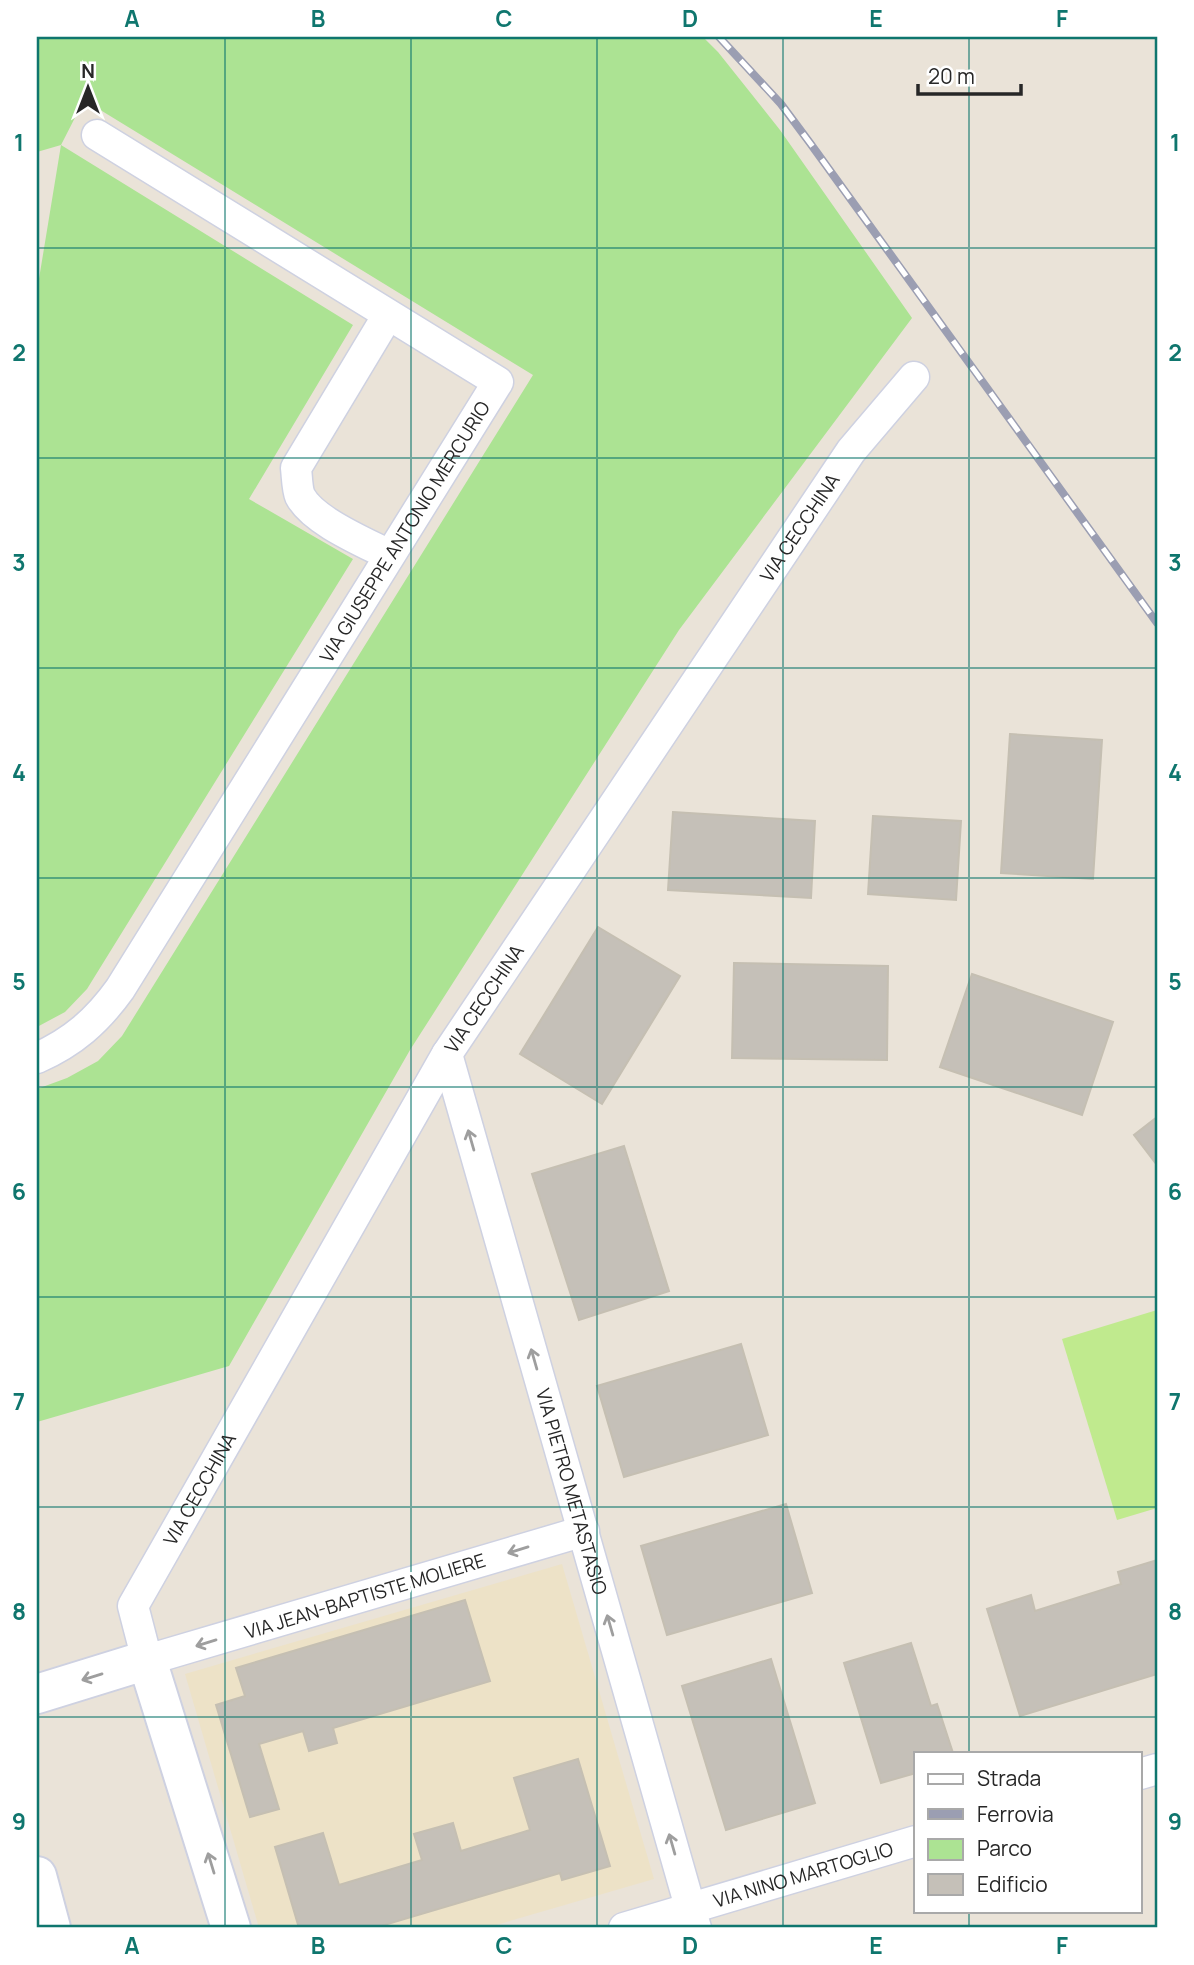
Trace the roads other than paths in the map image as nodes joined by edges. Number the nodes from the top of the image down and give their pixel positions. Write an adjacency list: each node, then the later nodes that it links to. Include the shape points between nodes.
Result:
1 (97, 135): 2 (street, VIA GIUSEPPE ANTONIO MERCURIO)
2 (388, 315): 4 (street, via 296,468 300,495 311,508); 4 (street, VIA GIUSEPPE ANTONIO MERCURIO, via 498,383)
3 (914, 377): 5 (street, VIA CECCHINA, via 852,451)
4 (389, 555): 6 (street, VIA GIUSEPPE ANTONIO MERCURIO, via 120,989 73,1038)
5 (447, 1054): 7 (street, VIA PIETRO METASTASIO, one-way to 5); 8 (street, VIA CECCHINA, via 133,1606)
6 (37, 1058)
7 (584, 1531): 8 (street, VIA JEAN-BAPTISTE MOLIERE, one-way to 8); 12 (street, VIA PIETRO METASTASIO, one-way to 7)
8 (147, 1660): 9 (street, one-way to 9); 14 (street, one-way to 8)
9 (37, 1694)
10 (914, 1842): 12 (street, VIA NINO MARTOGLIO)
11 (37, 1876): 13 (street)
12 (694, 1919): 15 (street, VIA NINO MARTOGLIO)
13 (51, 1928)
14 (231, 1928)
15 (624, 1928)

